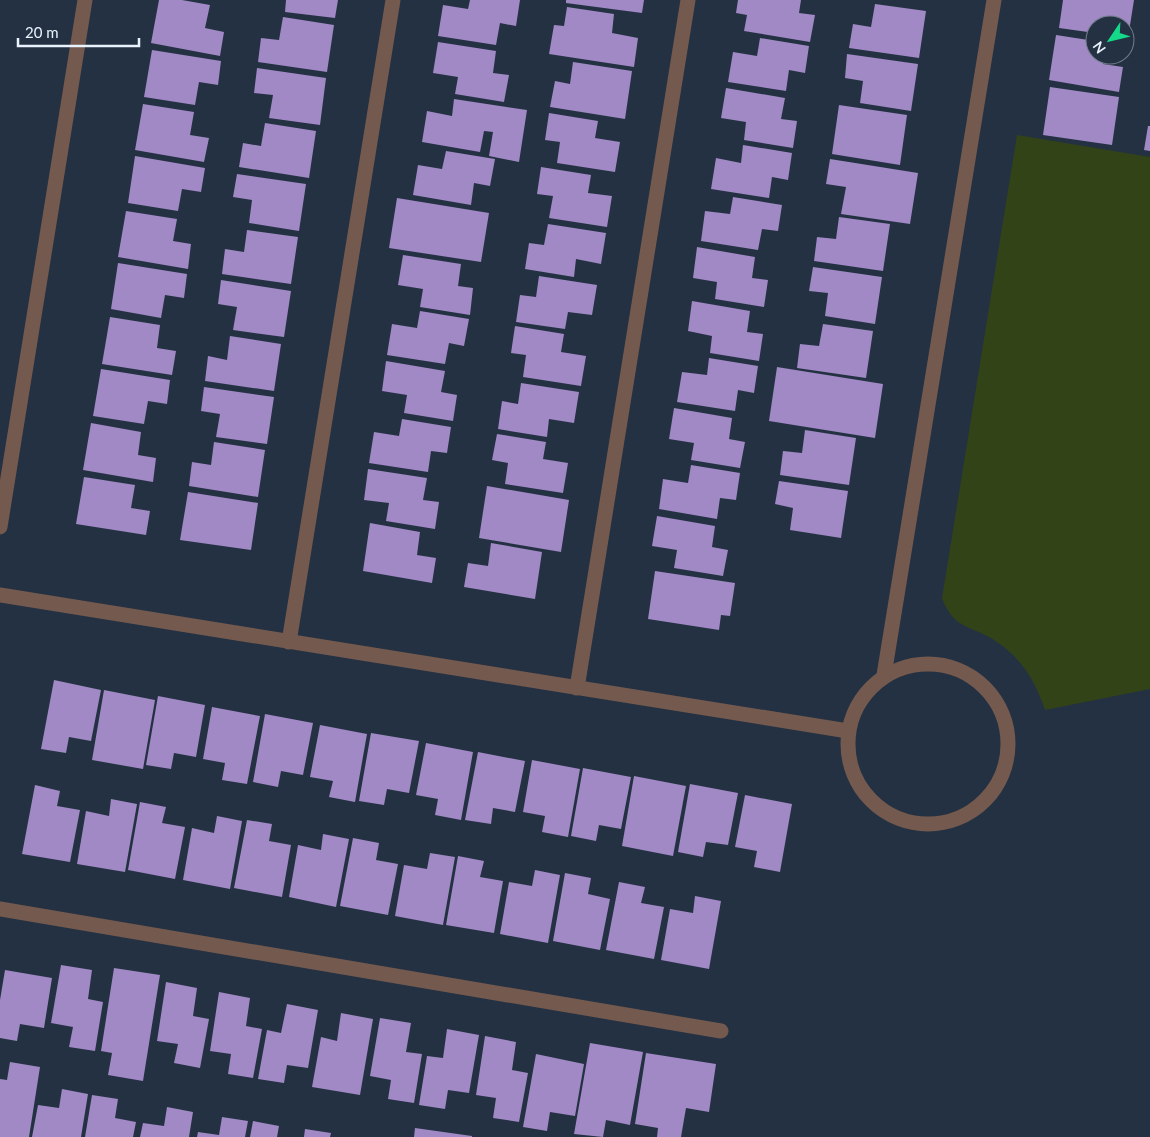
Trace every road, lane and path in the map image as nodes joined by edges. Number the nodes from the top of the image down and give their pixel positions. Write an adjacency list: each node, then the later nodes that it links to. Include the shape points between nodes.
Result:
1 (85, 0): 5 (street)
2 (393, 0): 7 (street)
3 (688, 0): 9 (street)
4 (994, 0): 8 (street)
5 (0, 527)
6 (0, 595): 7 (street)
7 (289, 642): 9 (street)
8 (884, 676): 10 (street, via 867,690); 10 (street, via 909,665 936,663 963,670 985,687 1001,709 1009,736 1007,763 996,788 978,808 954,821 926,825 900,820 876,806 858,784 849,759)
9 (577, 688): 10 (street)
10 (848, 731)
11 (0, 909): 12 (street)
12 (721, 1031)

